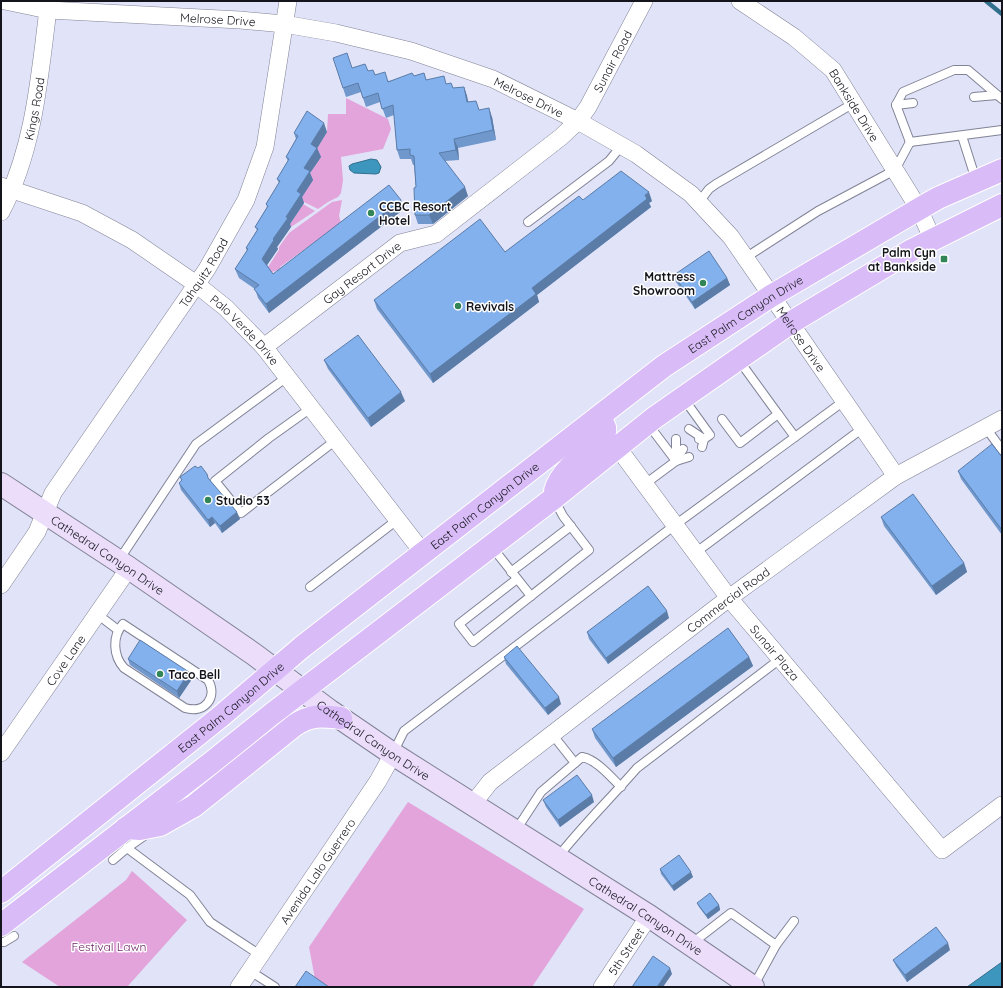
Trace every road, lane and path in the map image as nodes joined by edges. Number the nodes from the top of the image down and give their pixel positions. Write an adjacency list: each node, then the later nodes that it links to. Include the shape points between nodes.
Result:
1 (4, 1): 5 (street, Melrose Drive)
2 (288, 1): 6 (street, Tahquitz Road)
3 (644, 1): 12 (street, Sunair Road, via 588,107)
4 (740, 1): 9 (street, Bankside Drive, via 794,36 833,70)
5 (48, 6): 6 (street, Melrose Drive); 20 (street, Kings Road, via 37,98 19,169)
6 (284, 24): 12 (street, Melrose Drive, via 336,33 411,51 493,79); 28 (street, Tahquitz Road, via 265,146 246,200)
7 (974, 97): 8 (lane)
8 (1000, 97): 11 (lane, via 968,70 954,70 903,92)
9 (854, 103): 17 (street, Bankside Drive); 21 (lane, via 716,184)
10 (913, 103): 11 (lane)
11 (896, 105): 15 (lane)
12 (578, 120): 16 (street, Melrose Drive); 31 (street, Gay Resort Drive, via 561,137 436,234 400,243)
13 (1000, 131): 14 (lane)
14 (962, 136): 15 (lane); 19 (lane)
15 (910, 142): 17 (lane)
16 (622, 145): 21 (street, Melrose Drive); 25 (lane, via 609,161)
17 (895, 170): 23 (street, Bankside Drive); 27 (lane, via 818,211)
18 (1002, 170): 19 (main road, East Palm Canyon Drive)
19 (977, 181): 23 (main road, East Palm Canyon Drive)
20 (7, 188): 24 (street, Kings Road); 28 (street, Palo Verde Drive, via 82,213 132,240)
21 (699, 202): 27 (street, Melrose Drive, via 731,237)
22 (1002, 205): 26 (main road)
23 (919, 208): 26 (street, Bankside Drive); 29 (main road, East Palm Canyon Drive)
24 (1, 212)
25 (528, 222)
26 (933, 240): 30 (main road)
27 (745, 258): 29 (street, Melrose Drive)
28 (196, 284): 31 (street, Palo Verde Drive, via 226,308); 57 (street, Tahquitz Road, via 54,493)
29 (771, 296): 30 (street, Melrose Drive); 38 (main road, East Palm Canyon Drive, via 664,366)
30 (790, 323): 32 (main road); 35 (street, Melrose Drive)
31 (264, 348): 33 (street, Palo Verde Drive)
32 (738, 359): 34 (main road); 37 (lane)
33 (287, 376): 36 (street, Palo Verde Drive); 64 (lane, via 196,444)
34 (683, 398): 41 (main road); 44 (lane, via 710,435 701,442)
35 (844, 400): 42 (street, Melrose Drive); 45 (lane)
36 (311, 408): 47 (street, Palo Verde Drive); 47 (lane, via 214,482 241,513)
37 (778, 414): 39 (lane, via 740,443); 45 (lane)
38 (599, 417): 56 (main road, via 606,428 606,434 571,465 556,486); 63 (main road, East Palm Canyon Drive)
39 (722, 419)
40 (1002, 419): 43 (street, Commercial Road)
41 (647, 424): 48 (main road); 52 (lane)
42 (862, 428): 53 (street, Melrose Drive); 62 (lane)
43 (986, 428): 50 (lane); 53 (street, Commercial Road)
44 (689, 429)
45 (795, 437): 60 (lane)
46 (676, 439): 52 (lane)
47 (336, 440): 58 (street, Palo Verde Drive)
48 (618, 448): 55 (street, Sunair Plaza); 56 (main road)
49 (683, 449): 52 (lane)
50 (1002, 450)
51 (689, 457): 52 (lane)
52 (676, 461): 55 (lane)
53 (896, 476): 70 (street, Commercial Road)
54 (1, 484): 57 (street, Cathedral Canyon Drive)
55 (645, 484): 60 (street, Sunair Plaza)
56 (554, 498): 59 (lane); 61 (main road)
57 (45, 513): 64 (street, Cathedral Canyon Drive); 67 (street, Tahquitz Road, via 37,532)
58 (397, 520): 63 (street, Palo Verde Drive); 68 (lane)
59 (571, 526): 65 (lane); 69 (lane, via 589,550)
60 (675, 526): 62 (street, Sunair Plaza); 80 (lane, via 404,731)
61 (491, 546): 65 (lane); 75 (main road)
62 (695, 553): 70 (street, Sunair Plaza)
63 (424, 554): 74 (main road, East Palm Canyon Drive)
64 (124, 564): 71 (street, Cove Lane); 74 (street, Cathedral Canyon Drive)
65 (512, 572): 66 (lane)
66 (517, 579): 69 (lane); 69 (lane, via 459,624 468,636 473,642)
67 (1, 585)
68 (310, 587)
69 (530, 596)
70 (729, 598): 73 (street, Sunair Plaza); 78 (street, Commercial Road)
71 (97, 614): 72 (lane); 79 (street, Cove Lane)
72 (118, 630): 76 (lane, via 124,624 208,680 212,687); 76 (lane, via 115,650 118,661 124,668 185,708)
73 (780, 659): 82 (lane, via 637,768); 84 (street, Sunair Plaza, via 942,850)
74 (274, 669): 75 (street, Cathedral Canyon Drive); 76 (main road, East Palm Canyon Drive)
75 (302, 690): 77 (street, Cathedral Canyon Drive); 86 (main road)
76 (214, 710): 87 (main road, East Palm Canyon Drive)
77 (341, 718): 80 (street, Cathedral Canyon Drive); 86 (main road, via 305,718 194,806 160,825 140,829)
78 (552, 734): 81 (lane); 83 (street, Commercial Road, via 490,782)
79 (1, 753)
80 (392, 754): 83 (street, Cathedral Canyon Drive); 98 (street, Avenida Lalo Guerrero, via 378,781)
81 (575, 763): 82 (lane, via 582,757 587,758); 85 (lane, via 541,792)
82 (621, 787): 88 (lane, via 591,817)
83 (472, 805): 85 (street, Cathedral Canyon Drive)
84 (1002, 805)
85 (515, 832): 88 (street, Cathedral Canyon Drive)
86 (126, 838): 89 (lane); 94 (main road); 98 (lane, via 190,895 210,922)
87 (46, 855): 90 (main road, via 26,859); 91 (main road, East Palm Canyon Drive)
88 (557, 858): 92 (street, Cathedral Canyon Drive)
89 (113, 860)
90 (1, 880)
91 (1, 892)
92 (649, 916): 96 (street, Cathedral Canyon Drive); 102 (street, 5th Street)
93 (794, 921): 97 (lane)
94 (8, 931): 95 (lane, via 4,942)
95 (1, 942)
96 (690, 944): 97 (lane, via 731,913); 103 (street, Cathedral Canyon Drive)
97 (776, 945): 103 (lane)
98 (260, 955): 99 (street, Avenida Lalo Guerrero)
99 (250, 970): 100 (street, Avenida Lalo Guerrero); 101 (lane)
100 (239, 987)
101 (275, 987)
102 (602, 987)
103 (753, 987)

